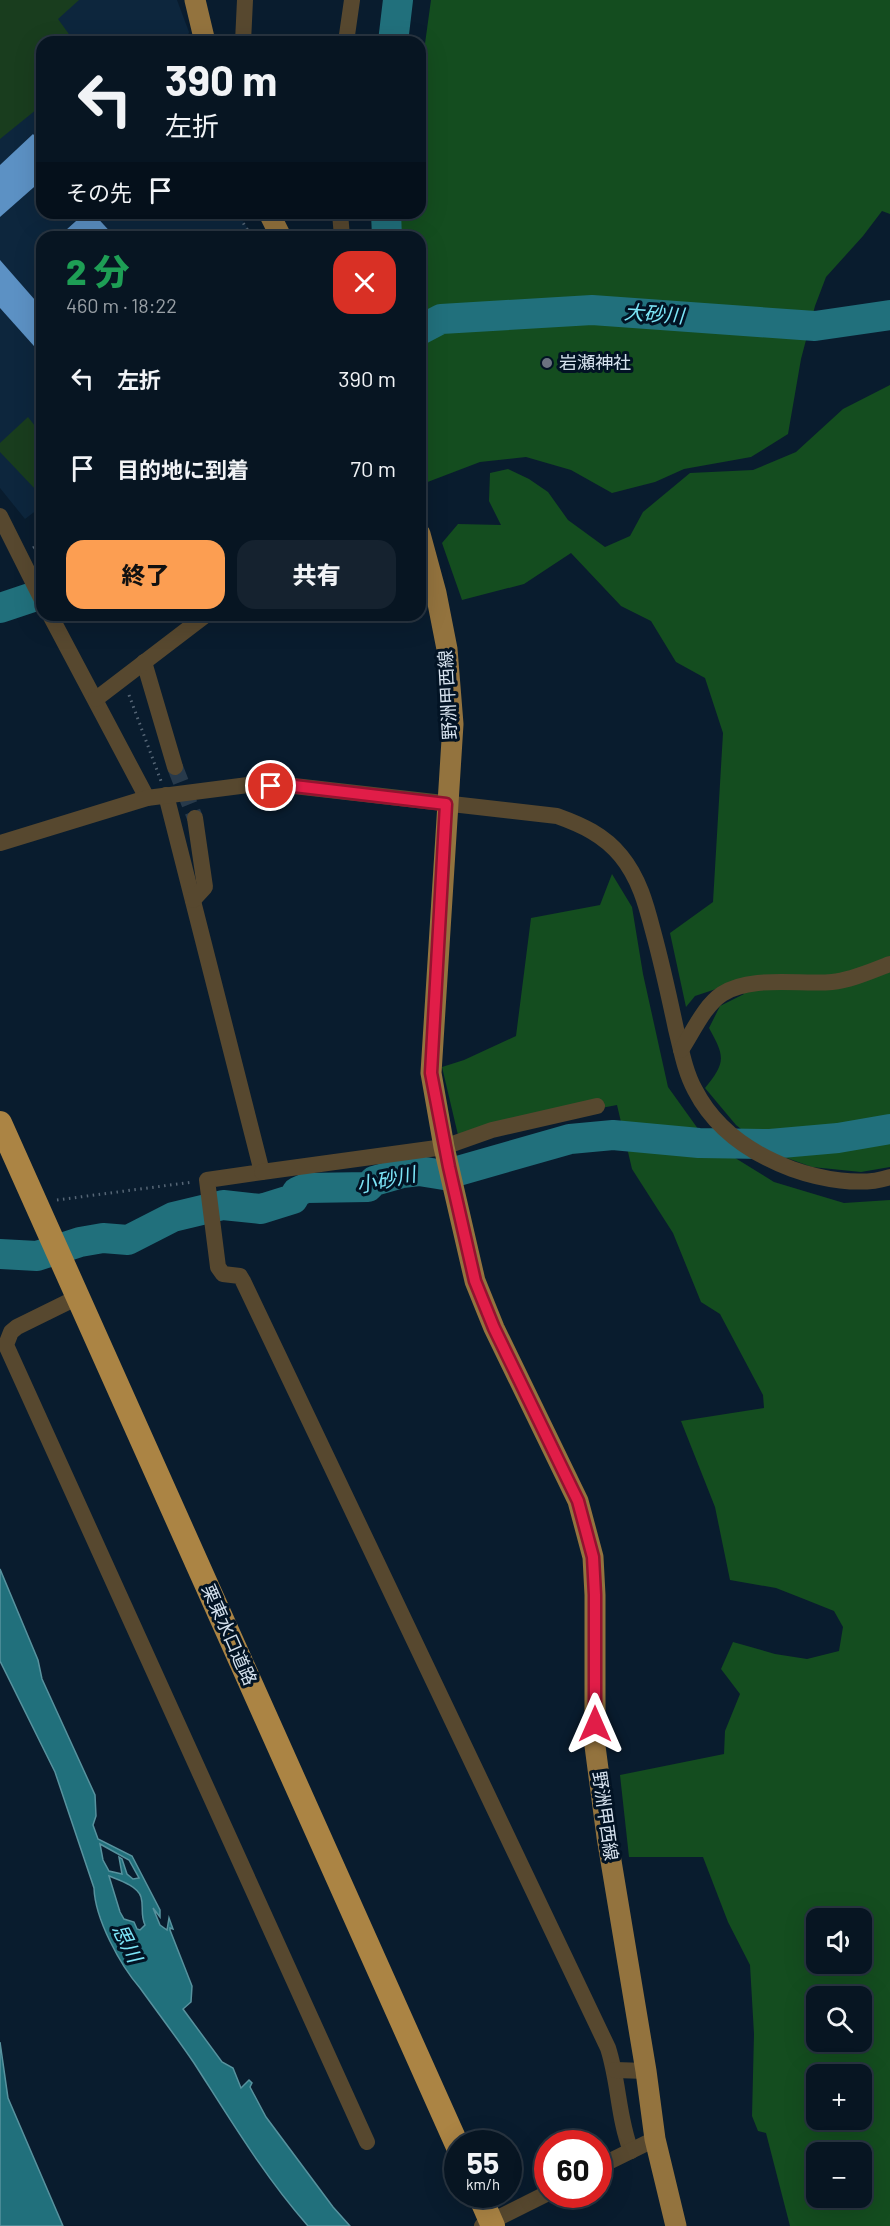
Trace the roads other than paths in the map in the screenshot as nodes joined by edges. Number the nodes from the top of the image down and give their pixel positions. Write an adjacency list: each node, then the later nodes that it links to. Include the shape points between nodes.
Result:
1 (195, 0): 4 (main road)
2 (245, 0): 5 (street)
3 (352, 0): 6 (street)
4 (204, 36)
5 (243, 36)
6 (347, 36)
7 (0, 516): 9 (street)
8 (426, 556): 17 (main road, 野洲甲西線, via 447,649 453,724)
9 (36, 588)
10 (53, 621): 13 (street)
11 (198, 621): 12 (street)
12 (144, 662): 13 (street); 14 (street)
13 (96, 699): 16 (street)
14 (175, 767)
15 (166, 795): 16 (street); 17 (street, via 248,785 282,786); 20 (street)
16 (147, 798): 19 (street)
17 (446, 804): 22 (street, via 557,816 588,828 621,855 645,900); 25 (main road, 野洲甲西線, via 431,1073)
18 (195, 818): 20 (street, via 205,886)
19 (0, 843)
20 (193, 900): 26 (street)
21 (890, 964): 22 (street, via 836,982 776,982 724,992)
22 (681, 1050): 27 (street, via 694,1090 716,1121 735,1139 771,1161 802,1173 844,1180 878,1181)
23 (597, 1106): 25 (street, via 492,1130)
24 (0, 1123): 28 (highway, 栗東水口道路, via 46,1203 63,1263)
25 (449, 1166): 26 (street); 30 (main road, 野洲甲西線, via 475,1281 578,1501 593,1557 595,1746)
26 (262, 1172): 29 (street, via 207,1180 218,1267 223,1274 240,1276 243,1281 608,2048)
27 (890, 1177)
28 (78, 1297): 31 (highway, 栗東水口道路); 33 (street, via 16,1327 6,1345)
29 (615, 2070): 30 (street); 34 (street, via 623,2130)
30 (646, 2071): 32 (main road, 野洲甲西線)
31 (450, 2130)
32 (655, 2139): 34 (street); 39 (main road, 野洲甲西線)
33 (367, 2142)
34 (631, 2151): 35 (street)
35 (612, 2161)
36 (534, 2200): 38 (street)
37 (484, 2208): 38 (highway)
38 (489, 2224)
39 (676, 2226)

